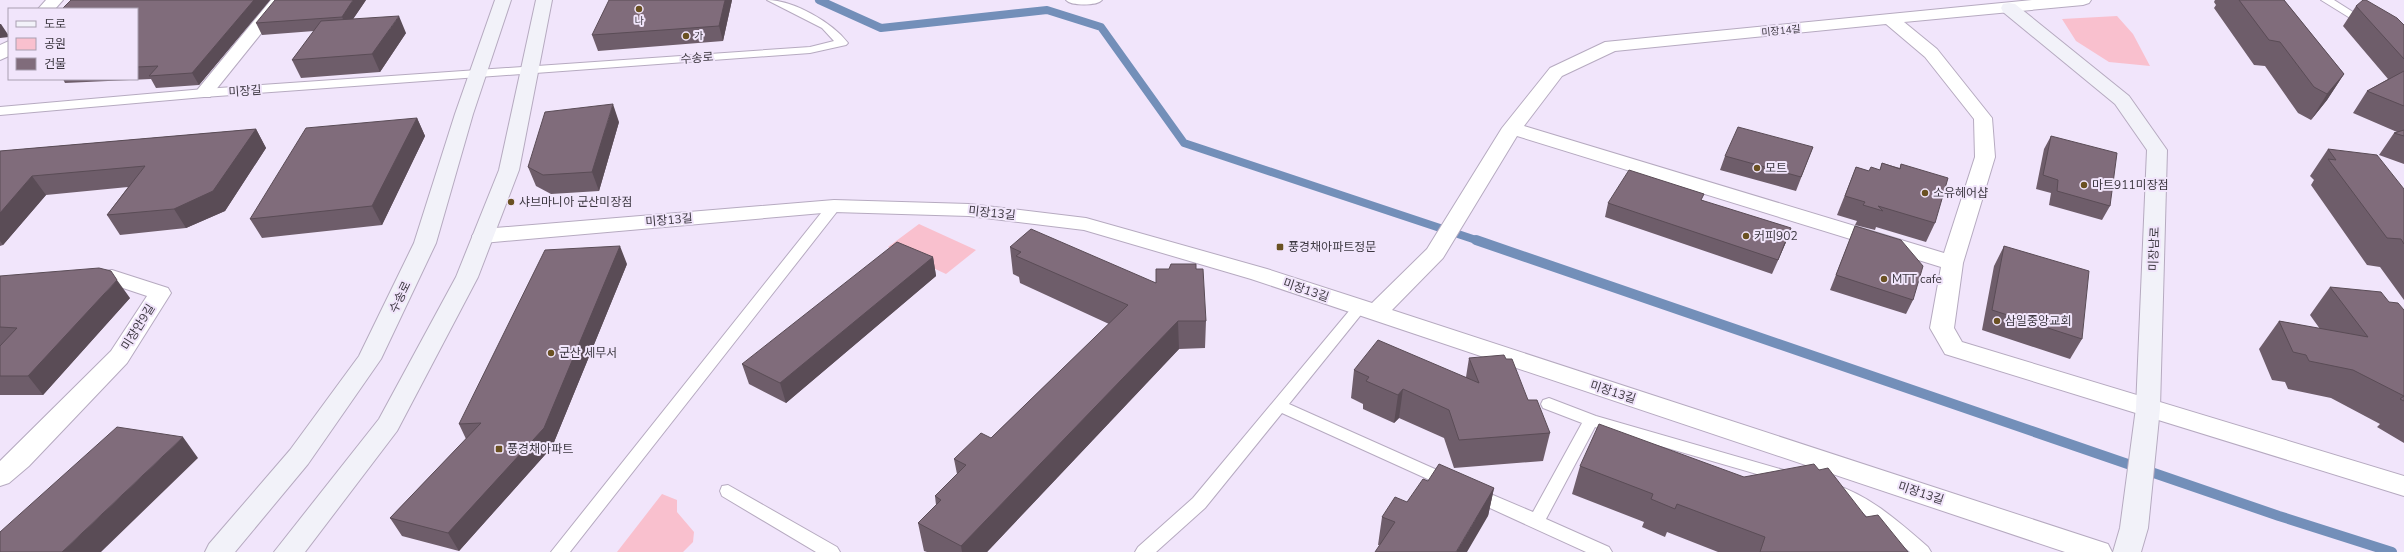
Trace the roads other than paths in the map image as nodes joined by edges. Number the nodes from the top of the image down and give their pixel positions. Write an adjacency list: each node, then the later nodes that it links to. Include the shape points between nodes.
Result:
1 (55, 0): 10 (street)
2 (280, 0): 18 (street)
3 (503, 0): 17 (street, 수송로)
4 (544, 0): 16 (street)
5 (772, 0): 16 (lane, 수송로, via 826,26 842,43 810,50)
6 (1071, 0): 7 (lane)
7 (1097, 0)
8 (2082, 0): 11 (street, 미장14길)
9 (2326, 0): 13 (lane)
10 (47, 8)
11 (2009, 8): 12 (street, 미장14길); 28 (street, 미장남로, via 2122,100 2157,150)
12 (1891, 20): 20 (street, 미장14길, via 1611,46 1556,72); 23 (street, via 1931,53 1983,118 1985,157)
13 (2378, 31)
14 (8, 47): 15 (street)
15 (0, 54)
16 (529, 70): 17 (lane, 수송로); 22 (street, via 509,170)
17 (484, 74): 18 (lane, 미장길); 35 (street, 수송로, via 425,243 370,359 299,457)
18 (204, 93): 19 (lane, 미장길)
19 (0, 111)
20 (1512, 128): 23 (street); 25 (street, 미장14길, via 1435,253)
21 (834, 206): 22 (street, 미장13길); 25 (street, 미장13길, via 969,210 1086,224 1259,274); 37 (lane)
22 (483, 236): 36 (street, via 467,277 388,425 304,536)
23 (1952, 263): 28 (street, via 1942,328 1953,348)
24 (67, 281): 30 (street, 미장안9길, via 112,277 160,292 120,357 20,459)
25 (1368, 310): 27 (lane); 42 (street, 미장13길)
26 (1549, 404): 29 (lane)
27 (1280, 406): 33 (lane); 39 (lane, via 1199,503)
28 (2148, 408): 31 (street); 34 (street, 미장남로)
29 (1591, 420): 33 (lane); 41 (lane, via 1846,494 1879,516)
30 (0, 476)
31 (2404, 486)
32 (728, 491): 38 (lane)
33 (1536, 522): 40 (lane)
34 (2131, 540)
35 (219, 552)
36 (288, 552)
37 (560, 552)
38 (831, 552)
39 (1144, 552)
40 (1604, 552)
41 (1922, 552)
42 (2098, 552)

